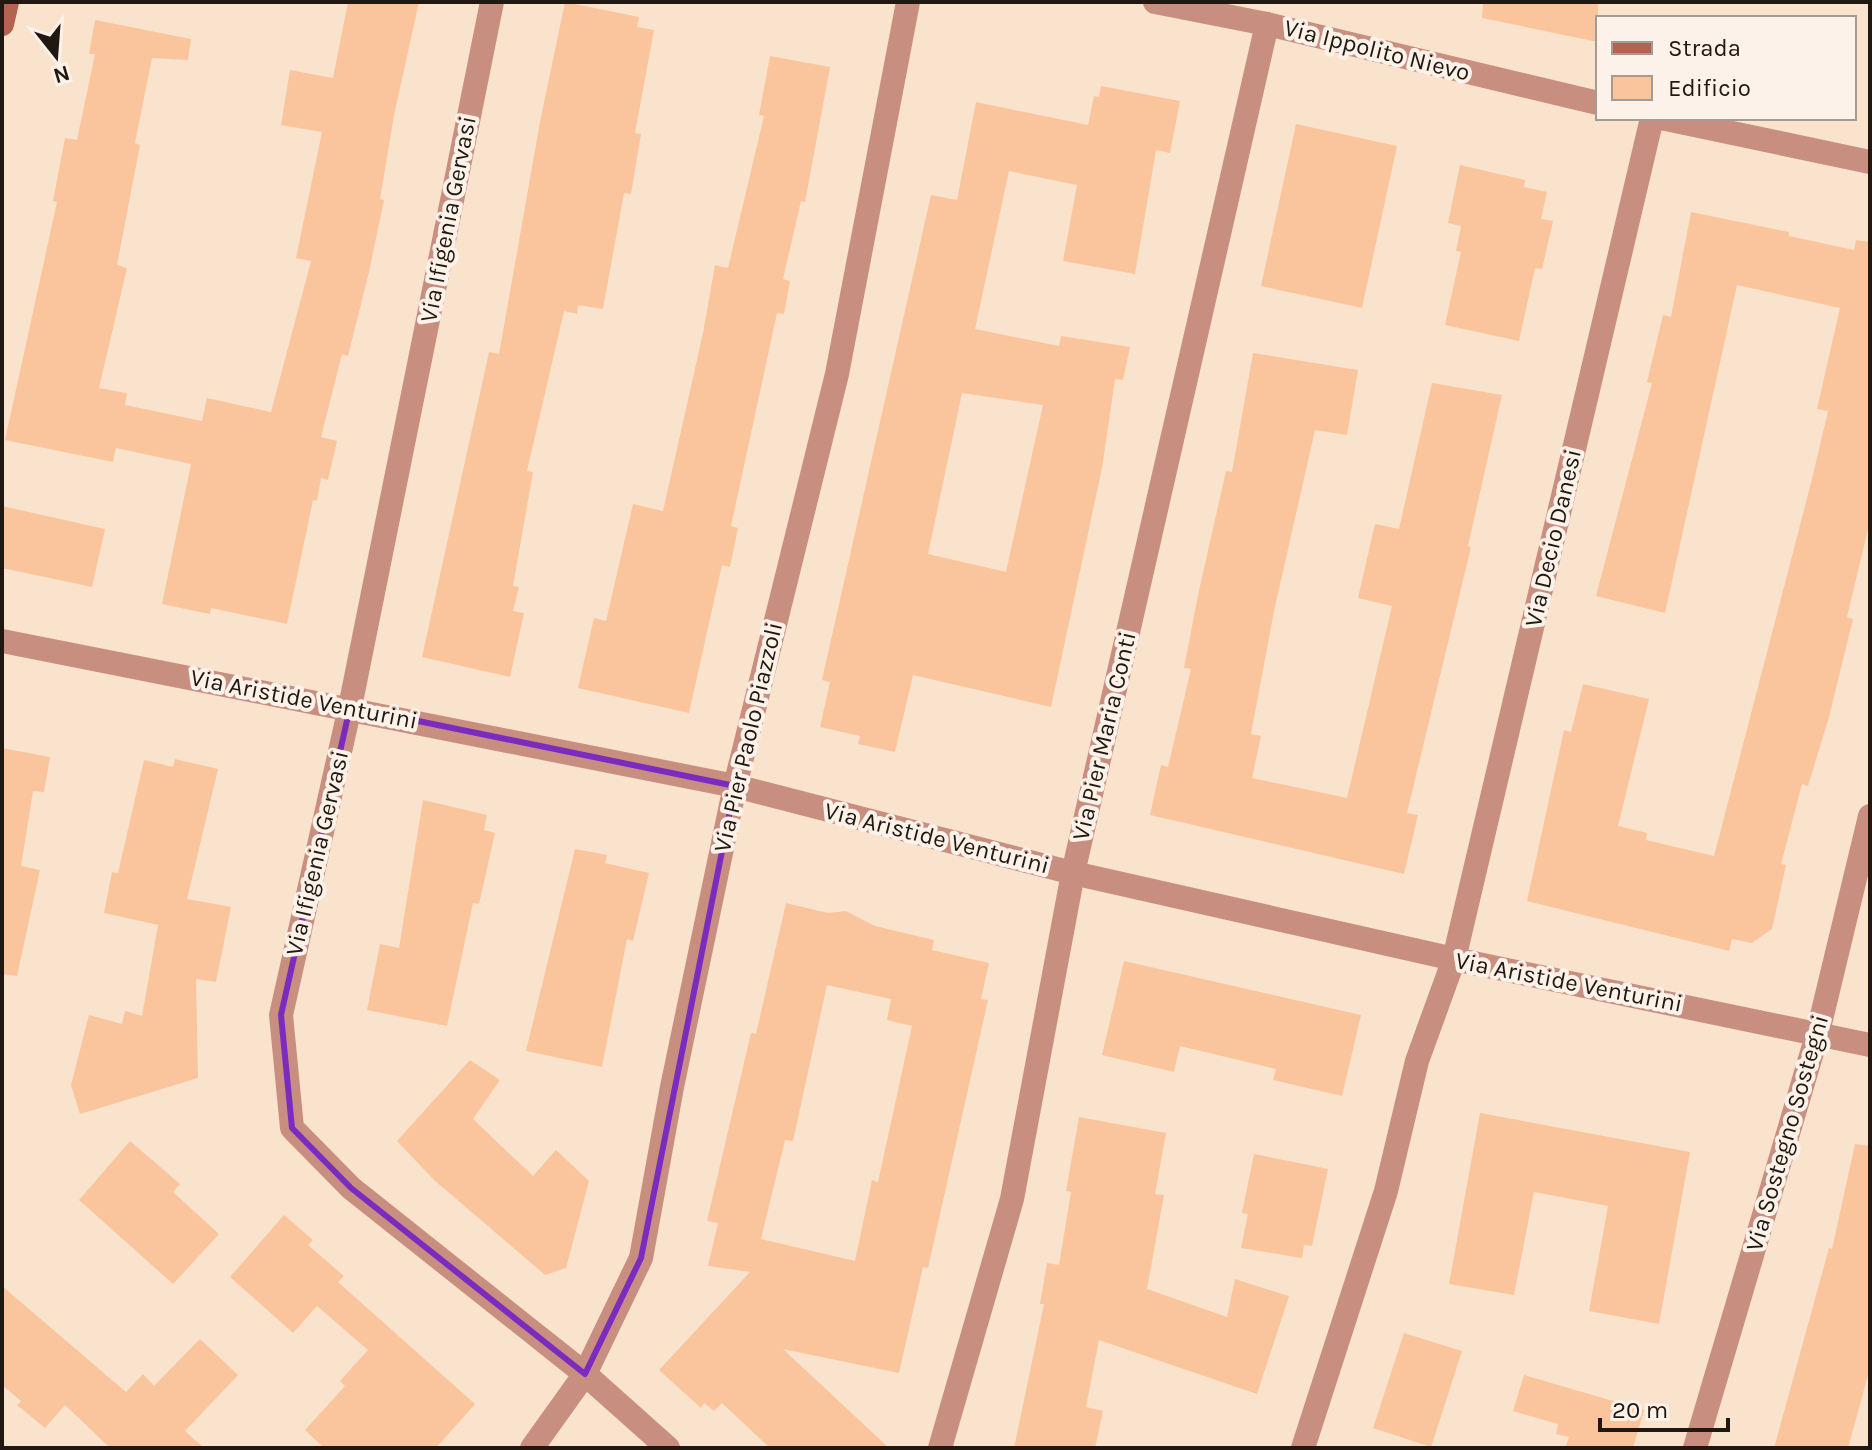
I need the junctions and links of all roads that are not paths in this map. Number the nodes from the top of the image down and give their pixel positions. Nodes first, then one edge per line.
1 (7, 2) edge
2 (492, 2) edge
3 (908, 2) edge
4 (1155, 2) edge
5 (2, 24) edge
6 (1267, 24) junction
7 (1596, 103) edge
8 (1652, 120) edge
9 (1670, 120) edge
10 (1870, 162) edge
11 (2, 641) edge
12 (350, 707) junction
13 (735, 786) junction
14 (1870, 816) edge
15 (1073, 873) junction
16 (1454, 959) junction
17 (1818, 1032) junction
18 (1870, 1045) edge
19 (585, 1374) junction
20 (532, 1448) edge
21 (668, 1448) edge
22 (940, 1448) edge
23 (1303, 1448) edge
24 (1695, 1448) edge

1 - 5 main road
2 - 12 street, Via Ifigenia Gervasi
3 - 13 street, Via Pier Paolo Piazzoli
4 - 6 street, Via Ippolito Nievo
6 - 7 street, Via Ippolito Nievo
6 - 15 street, Via Pier Maria Conti
8 - 16 street, Via Decio Danesi
9 - 10 street
11 - 12 street, Via Aristide Venturini
12 - 13 street, Via Aristide Venturini
12 - 19 street, Via Ifigenia Gervasi
13 - 15 street, Via Aristide Venturini
13 - 19 street, Via Pier Paolo Piazzoli
14 - 17 street, Via Sostegno Sostegni
15 - 16 street, Via Aristide Venturini
15 - 22 street, Via Pier Maria Conti
16 - 17 street, Via Aristide Venturini
16 - 23 street, Via Decio Danesi
17 - 18 street, Via Aristide Venturini
17 - 24 street, Via Sostegno Sostegni
19 - 20 street, Via Pier Paolo Piazzoli
19 - 21 street, Via Ifigenia Gervasi

